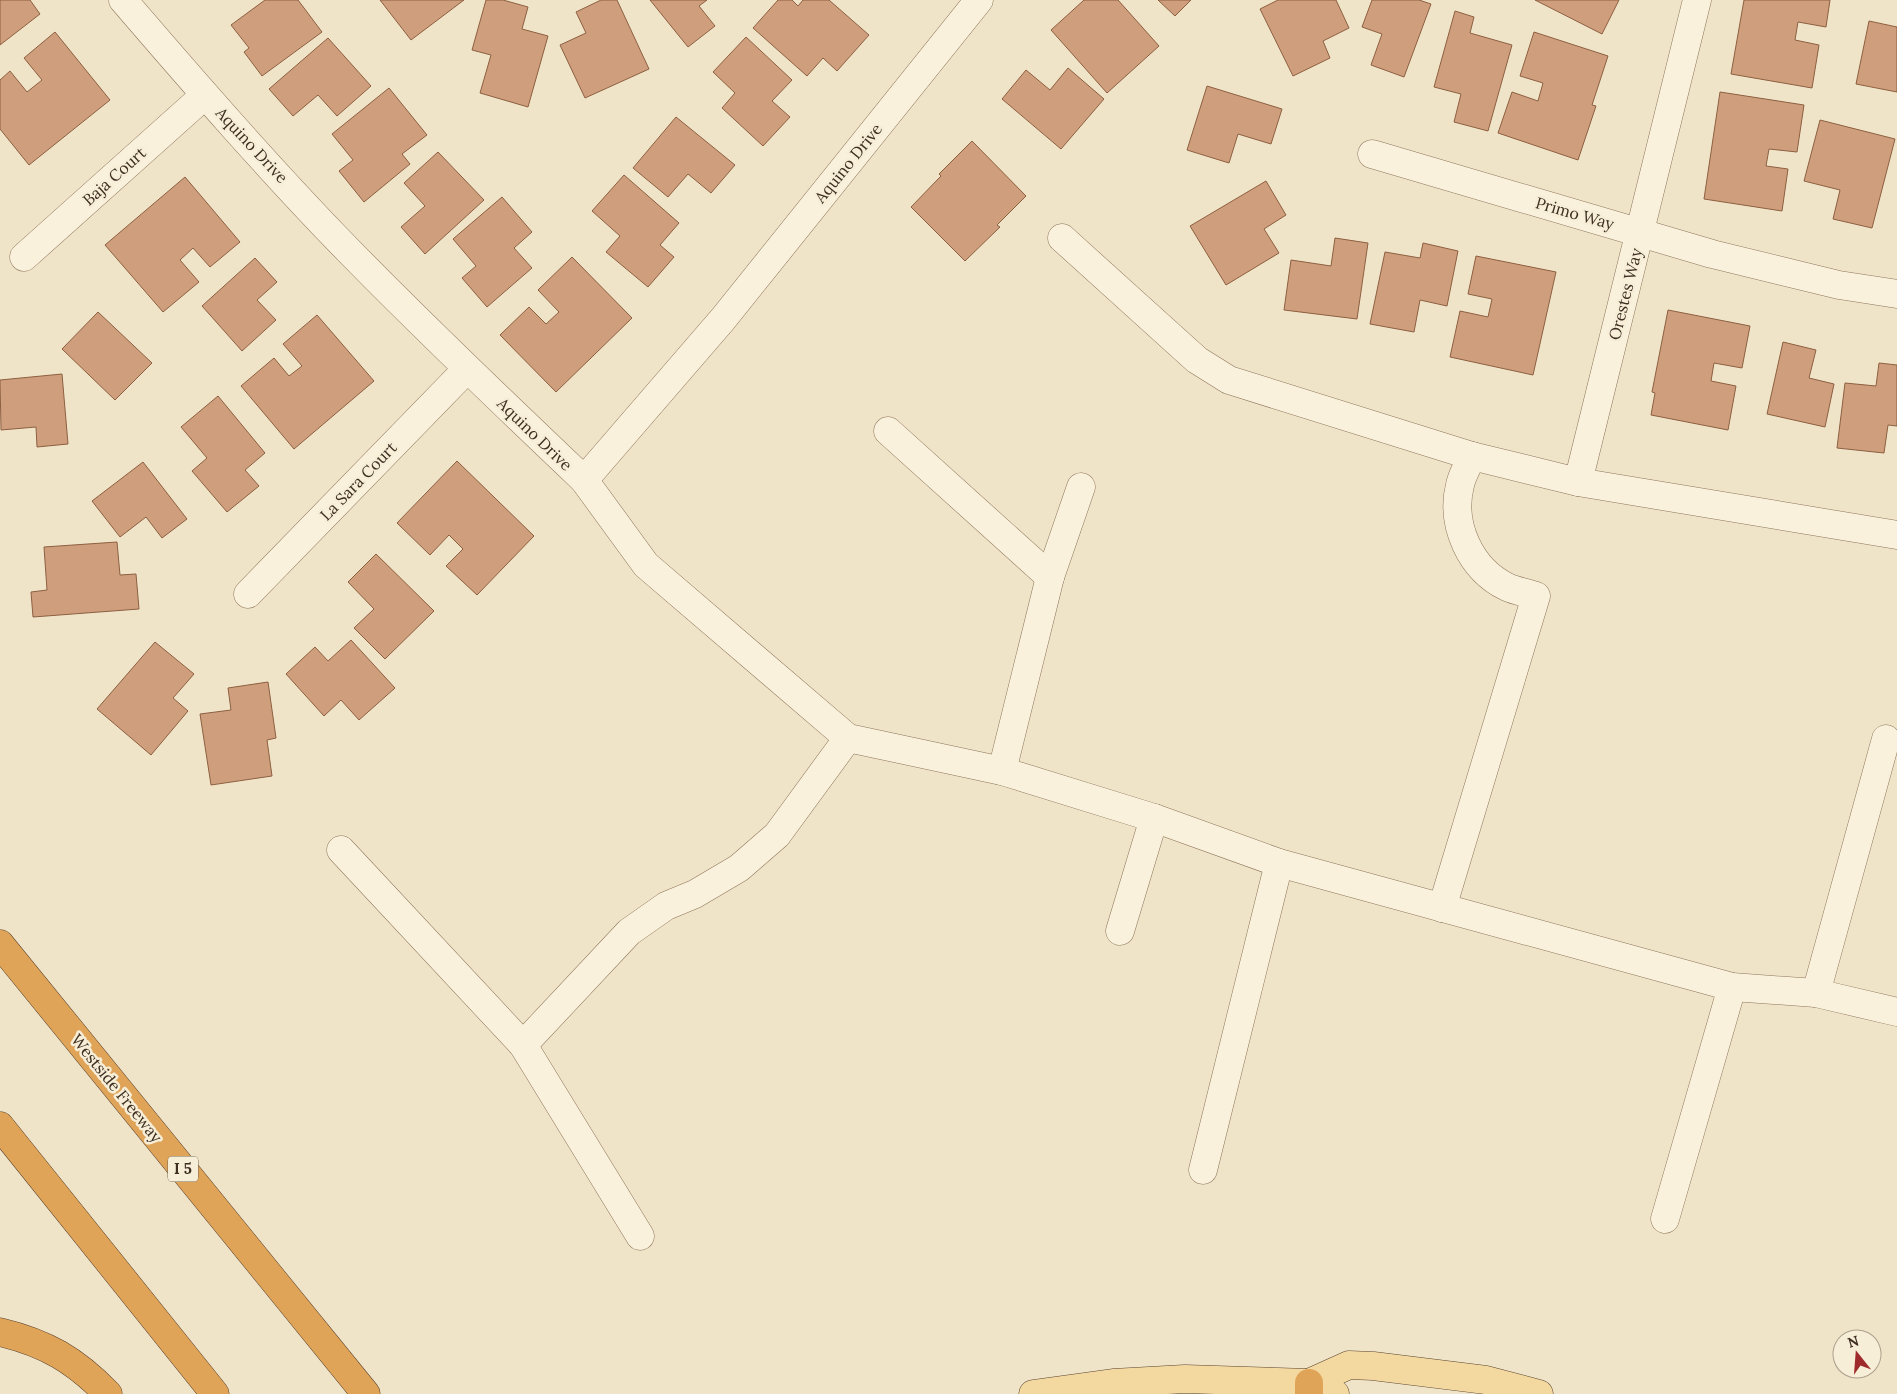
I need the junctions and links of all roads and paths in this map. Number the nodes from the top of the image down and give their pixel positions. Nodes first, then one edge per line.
1 (123, 0) edge
2 (979, 0) edge
3 (1697, 0) edge
4 (205, 95) junction
5 (1372, 154) dead end
6 (1640, 232) junction
7 (1062, 238) dead end
8 (24, 257) dead end
9 (1897, 294) edge
10 (467, 369) junction
11 (888, 431) dead end
12 (1472, 456) junction
13 (584, 480) junction
14 (1578, 482) junction
15 (1081, 487) dead end
16 (1897, 535) edge
17 (1050, 576) junction
18 (248, 594) dead end
19 (848, 738) junction
20 (1886, 739) dead end
21 (1002, 771) junction
22 (1154, 818) junction
23 (341, 850) dead end
24 (1279, 863) junction
25 (1442, 908) junction
26 (1120, 931) dead end
27 (0, 944) edge
28 (1732, 986) junction
29 (1816, 993) junction
30 (1897, 1012) edge
31 (522, 1045) junction
32 (0, 1126) edge
33 (1203, 1170) dead end
34 (1665, 1219) dead end
35 (640, 1236) dead end
36 (0, 1332) edge
37 (1309, 1388) edge
38 (108, 1394) edge
39 (215, 1394) edge
40 (366, 1394) edge
41 (1033, 1394) edge
42 (1336, 1394) edge
43 (1539, 1394) edge

1 - 4 street, Aquino Drive
2 - 13 street, Aquino Drive
3 - 6 street, Orestes Way
4 - 8 street, Baja Court
4 - 10 street, Aquino Drive
5 - 6 street, Primo Way
6 - 9 street, Primo Way
6 - 14 street, Orestes Way
7 - 12 street
10 - 13 street, Aquino Drive
10 - 18 street, La Sara Court
11 - 17 street
12 - 14 street
12 - 25 street
13 - 19 street
14 - 16 street
15 - 17 street
17 - 21 street
19 - 21 street
19 - 31 street
20 - 29 street
21 - 22 street
22 - 24 street
22 - 26 street
23 - 31 street
24 - 25 street
24 - 33 street
25 - 28 street
27 - 40 highway, Westside Freeway / I 5
28 - 29 street
28 - 34 street
29 - 30 street
31 - 35 street
32 - 39 highway
36 - 38 highway
37 - 41 main road
37 - 42 main road
37 - 43 main road

